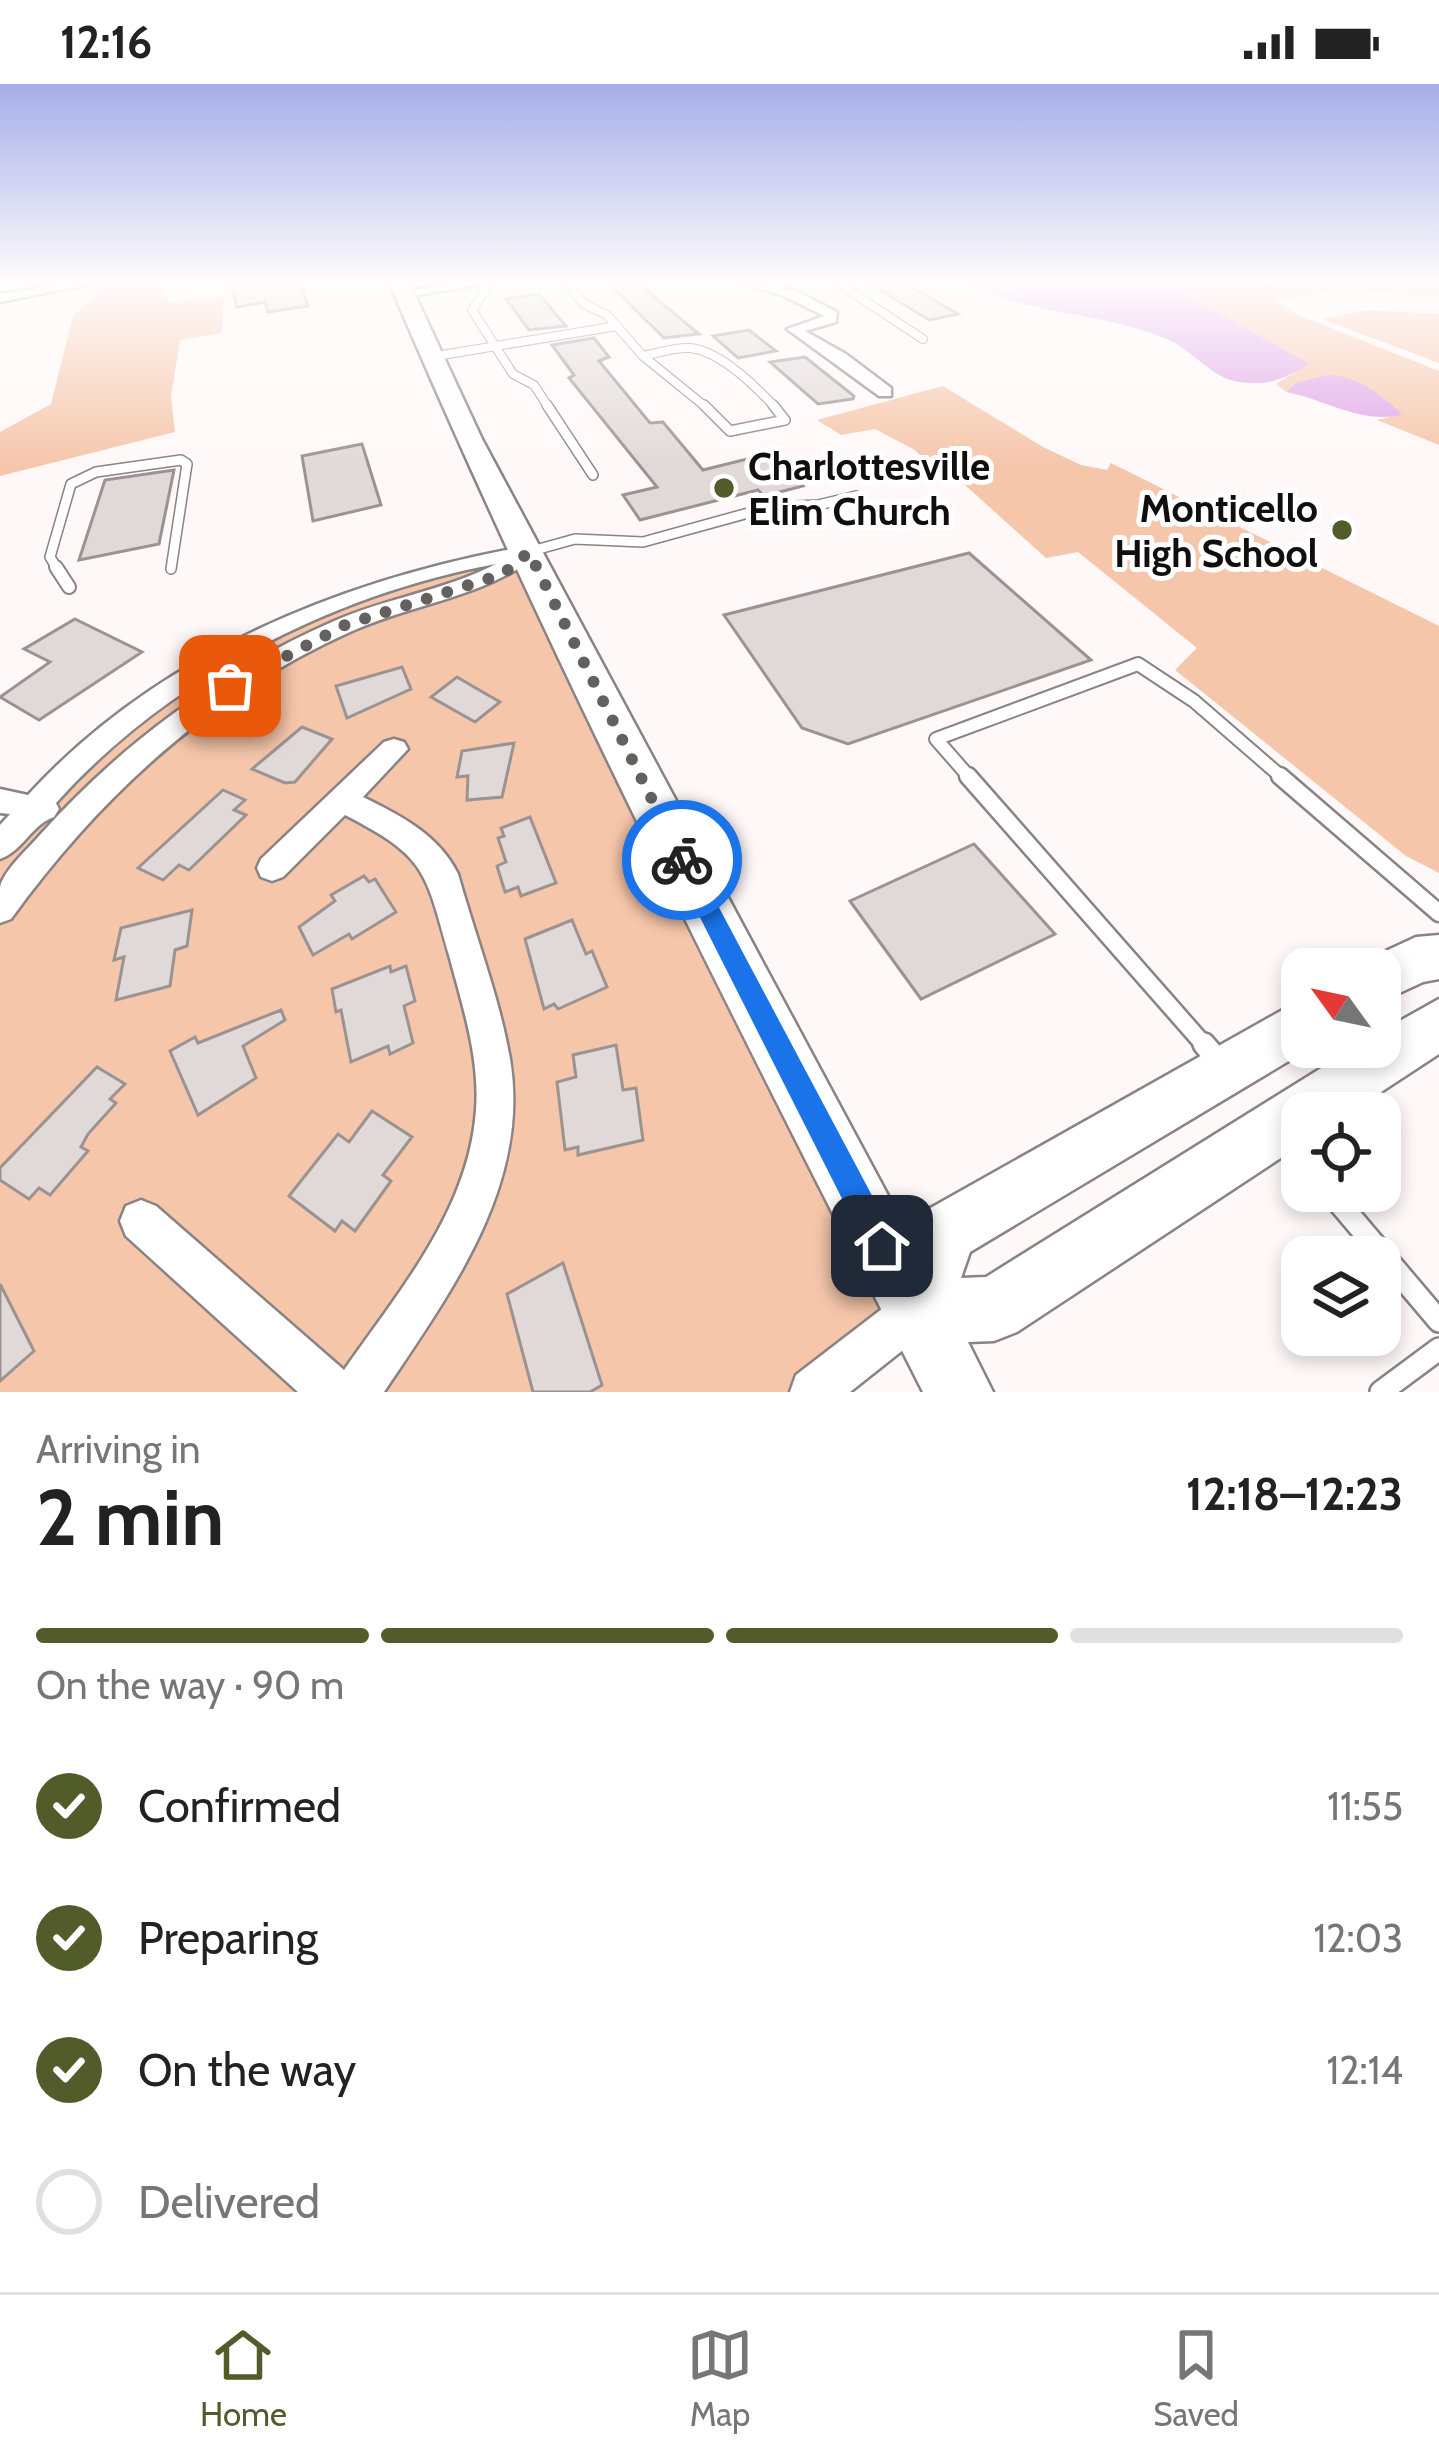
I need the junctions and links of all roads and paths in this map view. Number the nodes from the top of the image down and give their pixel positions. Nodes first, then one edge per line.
1 (430, 343) edge
2 (493, 343) edge
3 (523, 343) edge
4 (632, 343) edge
5 (812, 343) edge
6 (496, 348) junction
7 (436, 356) junction
8 (643, 356) junction
9 (885, 392) dead end
10 (592, 475) dead end
11 (856, 496) dead end
12 (529, 552) junction
13 (171, 569) dead end
14 (69, 587) dead end
15 (394, 749) dead end
16 (343, 800) junction
17 (0, 801) edge
18 (30, 808) junction
19 (78, 812) junction
20 (0, 846) edge
21 (272, 868) dead end
22 (0, 909) edge
23 (1439, 913) edge
24 (1439, 957) edge
25 (1401, 968) edge
26 (1439, 1024) edge
27 (1281, 1036) edge
28 (1226, 1069) junction
29 (1353, 1092) edge
30 (1281, 1148) edge
31 (1347, 1212) edge
32 (141, 1221) dead end
33 (916, 1311) junction
34 (1439, 1321) edge
35 (1439, 1349) edge
36 (333, 1392) edge
37 (357, 1392) edge
38 (814, 1392) edge
39 (959, 1392) edge
40 (1381, 1392) edge

1 - 7 main road
2 - 6 lane
3 - 6 lane
4 - 8 lane
5 - 9 street
6 - 7 lane
6 - 10 lane
7 - 12 main road
8 - 8 lane
11 - 12 lane
12 - 18 street
12 - 19 street
12 - 33 main road
13 - 14 lane
15 - 16 street
16 - 21 street
16 - 37 street
17 - 18 street
18 - 19 street
18 - 20 street
19 - 22 street
23 - 28 lane
24 - 25 main road
26 - 29 main road
27 - 28 main road
28 - 33 main road
30 - 33 main road
31 - 34 lane
32 - 36 street
33 - 38 street
33 - 39 main road
35 - 40 lane

